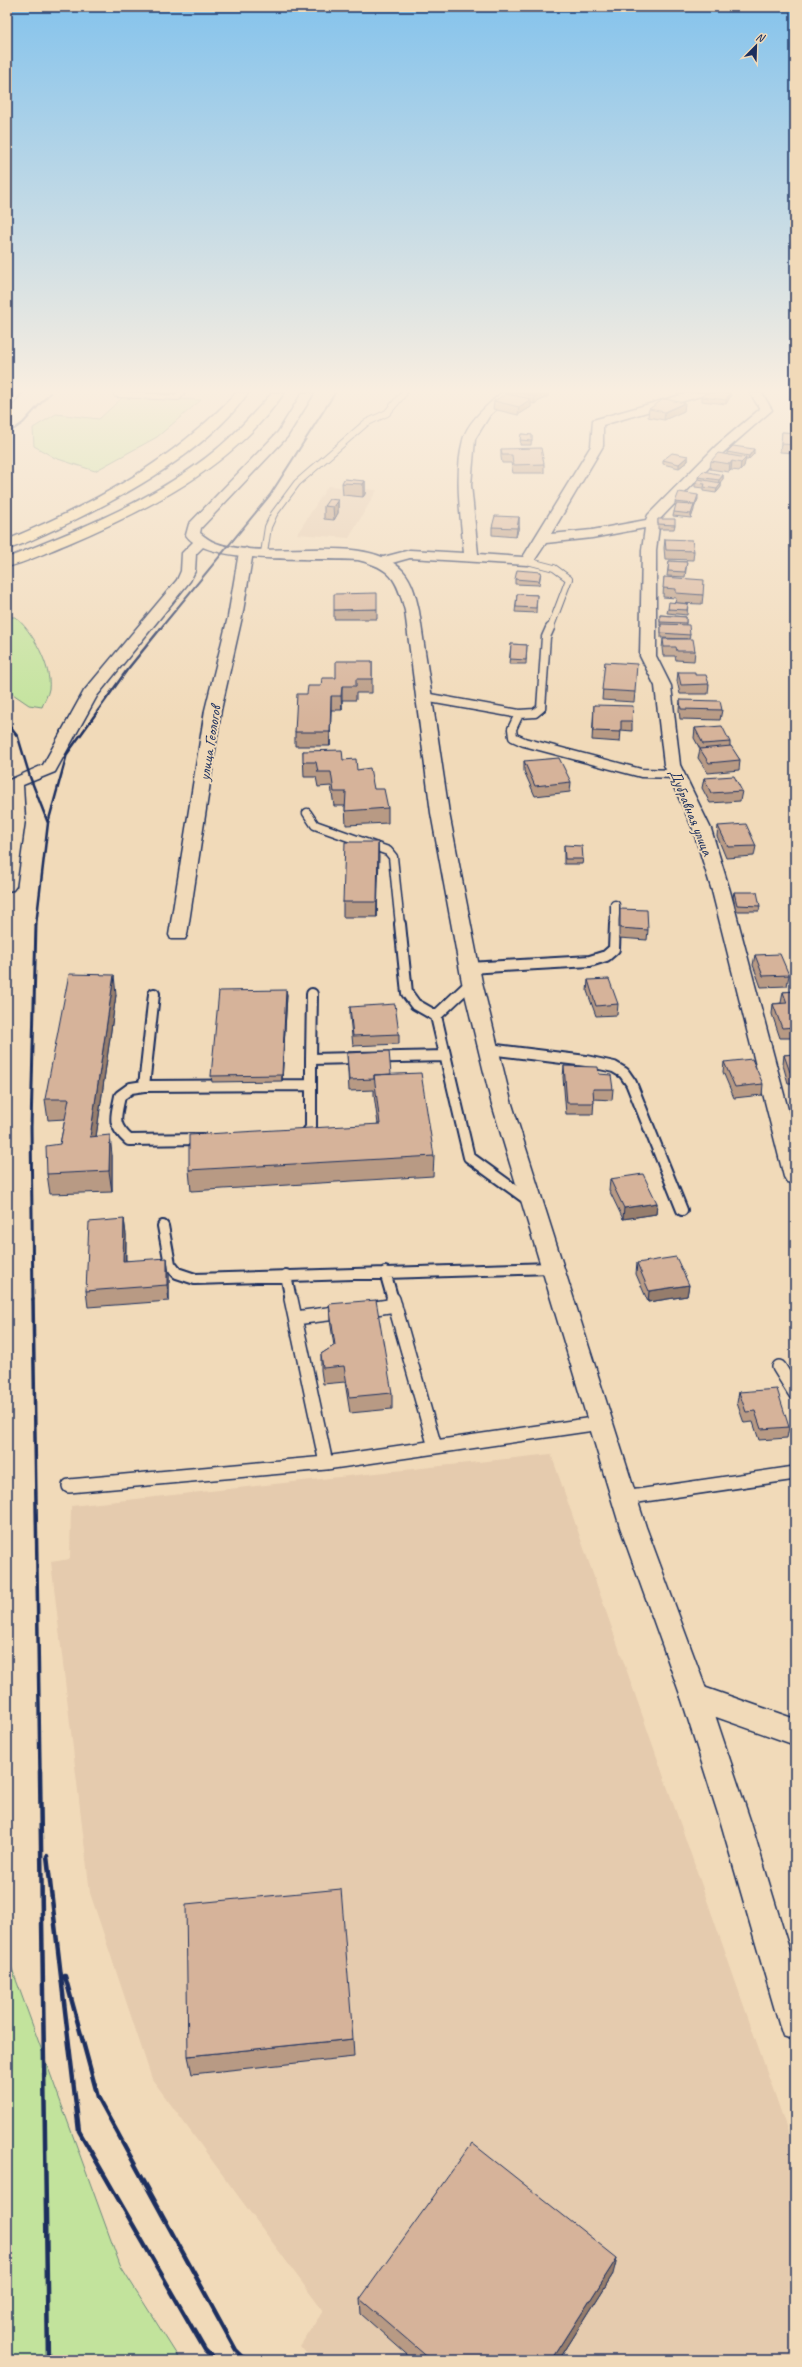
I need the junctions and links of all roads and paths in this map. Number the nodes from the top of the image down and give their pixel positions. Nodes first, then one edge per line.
1 (99, 503) edge
2 (143, 503) edge
3 (217, 503) edge
4 (282, 503) edge
5 (467, 503) edge
6 (562, 503) edge
7 (667, 503) edge
8 (653, 523) junction
9 (541, 539) junction
10 (200, 543) junction
11 (7, 545) edge
12 (255, 552) junction
13 (471, 558) junction
14 (527, 561) junction
15 (381, 562) junction
16 (7, 563) edge
17 (424, 697) junction
18 (519, 714) junction
19 (677, 774) junction
20 (307, 813) dead end
21 (7, 886) edge
22 (615, 905) dead end
23 (178, 935) dead end
24 (471, 975) junction
25 (154, 994) dead end
26 (312, 994) dead end
27 (436, 1016) junction
28 (489, 1049) junction
29 (445, 1056) junction
30 (311, 1059) junction
31 (311, 1085) junction
32 (144, 1086) junction
33 (293, 1137) edge
34 (215, 1138) edge
35 (795, 1178) edge
36 (531, 1202) junction
37 (682, 1210) dead end
38 (162, 1226) dead end
39 (551, 1268) junction
40 (385, 1272) junction
41 (286, 1275) junction
42 (395, 1306) junction
43 (295, 1318) junction
44 (779, 1367) dead end
45 (795, 1393) edge
46 (600, 1423) junction
47 (435, 1447) junction
48 (326, 1463) junction
49 (795, 1473) edge
50 (69, 1486) dead end
51 (624, 1498) junction
52 (695, 1697) junction
53 (795, 1732) edge
54 (795, 2024) edge

1 - 11 highway
2 - 16 highway
3 - 10 street
4 - 12 lane
5 - 13 street
6 - 9 street
7 - 8 street, Дубравная улица
8 - 9 street
8 - 19 street, Дубравная улица
9 - 14 street
10 - 12 street
10 - 21 street
12 - 15 street
12 - 23 street, улица Геологов
13 - 14 street
13 - 15 street
14 - 18 lane
15 - 17 street
17 - 18 lane
17 - 24 street
18 - 19 lane
19 - 35 street, Дубравная улица
20 - 27 lane
22 - 24 lane
24 - 27 lane
24 - 28 street
25 - 32 lane
26 - 30 lane
27 - 29 lane
28 - 36 street
28 - 37 lane
29 - 30 lane
29 - 36 lane
30 - 31 lane
31 - 32 lane
31 - 33 lane
32 - 34 lane
36 - 39 street
38 - 41 lane
39 - 40 lane
39 - 46 street
40 - 41 lane
40 - 42 lane
41 - 43 lane
42 - 43 lane
42 - 47 lane
43 - 48 lane
44 - 45 lane
46 - 47 lane
46 - 51 street
47 - 48 lane
48 - 50 lane
49 - 51 lane
51 - 52 street
52 - 53 street
52 - 54 street

